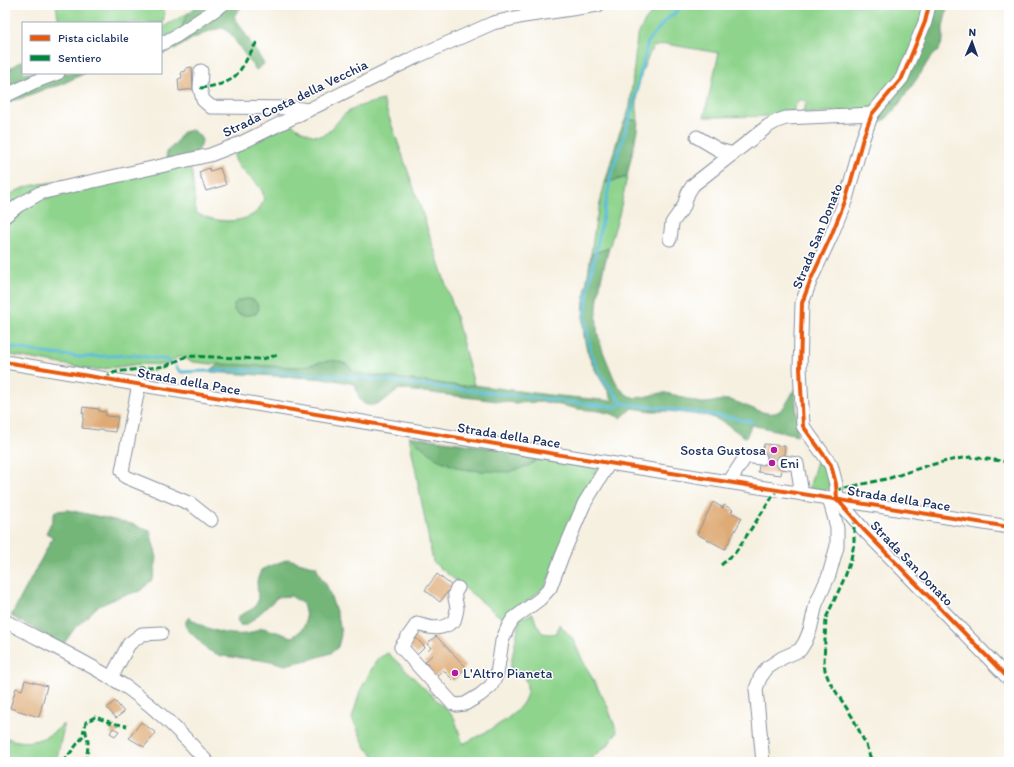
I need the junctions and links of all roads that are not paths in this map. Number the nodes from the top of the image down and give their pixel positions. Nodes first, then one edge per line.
1 (222, 5) edge
2 (598, 5) edge
3 (929, 5) edge
4 (162, 43) edge
5 (201, 71) dead end
6 (55, 74) edge
7 (5, 96) edge
8 (308, 110) junction
9 (872, 114) junction
10 (696, 137) dead end
11 (733, 154) junction
12 (5, 216) edge
13 (670, 238) dead end
14 (5, 362) edge
15 (139, 384) junction
16 (760, 458) tunnel mouth
17 (782, 462) tunnel mouth
18 (609, 463) junction
19 (728, 482) junction
20 (802, 494) junction
21 (833, 499) junction
22 (211, 520) dead end
23 (1009, 527) edge
24 (458, 588) dead end
25 (5, 621) edge
26 (161, 633) dead end
27 (111, 678) junction
28 (1009, 679) edge
29 (207, 762) edge
30 (763, 762) edge

1 - 4 street
2 - 8 street, Strada Costa della Vecchia
3 - 9 street, Strada San Donato
5 - 8 street
6 - 7 street
8 - 12 street, Strada Costa della Vecchia
9 - 11 street
9 - 21 street, Strada San Donato
10 - 11 street
11 - 13 street
14 - 15 street, Strada della Pace
15 - 18 street, Strada della Pace
15 - 22 street
16 - 19 street
17 - 20 street
18 - 19 street, Strada della Pace
18 - 24 street
19 - 20 street, Strada della Pace
20 - 21 street, Strada della Pace
21 - 23 street, Strada della Pace
21 - 28 street, Strada San Donato
21 - 30 street
25 - 27 street
26 - 27 street
27 - 29 street

